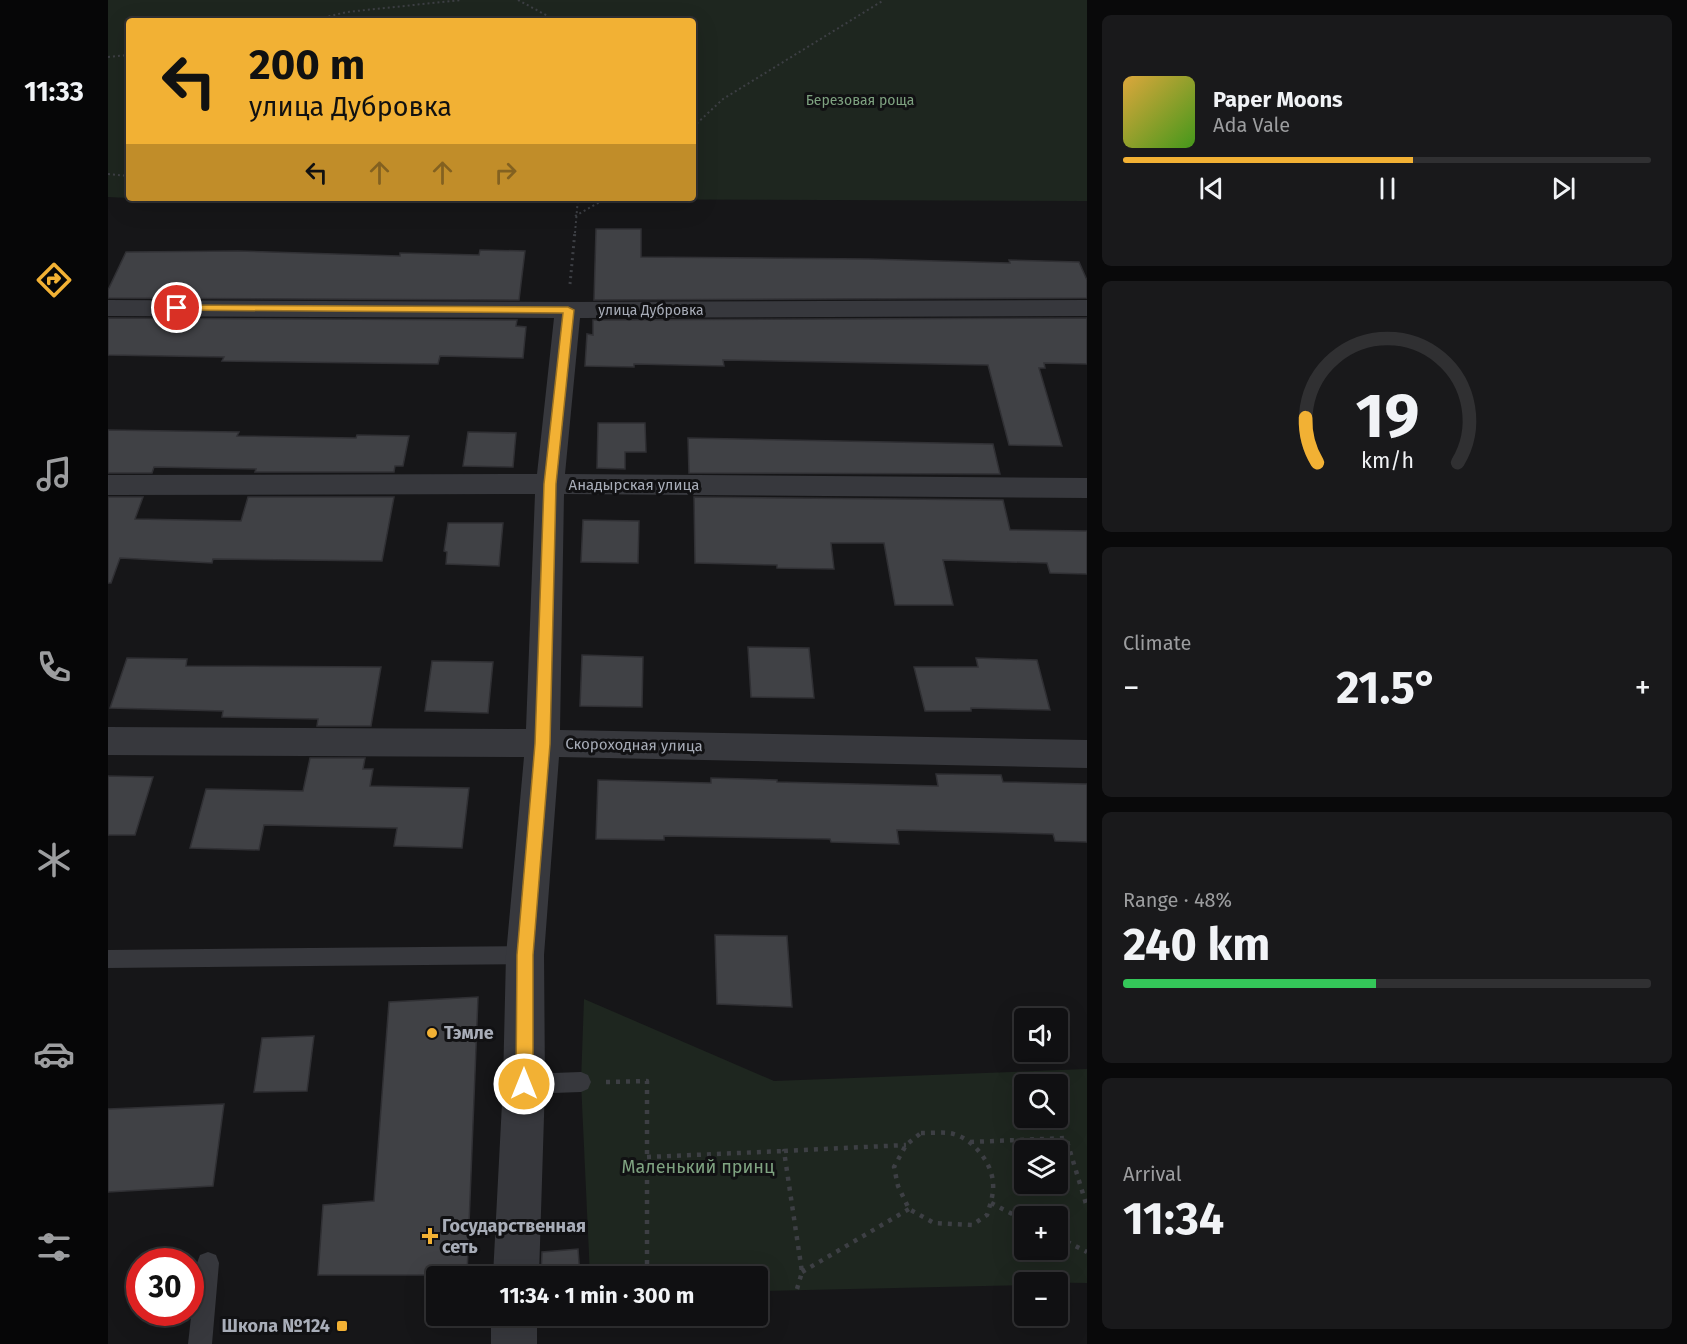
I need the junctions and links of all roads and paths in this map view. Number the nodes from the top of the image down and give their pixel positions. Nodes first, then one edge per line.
1 (461, 0) edge
2 (518, 0) edge
3 (884, 0) edge
4 (321, 18) edge
5 (551, 18) edge
6 (126, 55) edge
7 (108, 57) edge
8 (696, 124) edge
9 (108, 174) edge
10 (126, 176) edge
11 (578, 201) edge
12 (602, 201) edge
13 (575, 216) junction
14 (108, 308) edge
15 (1087, 308) edge
16 (568, 310) junction
17 (550, 484) junction
18 (108, 485) edge
19 (1087, 488) edge
20 (108, 741) edge
21 (543, 744) junction
22 (1087, 754) edge
23 (525, 955) junction
24 (108, 959) edge
25 (581, 1082) joint
26 (524, 1084) junction
27 (970, 1142) junction
28 (906, 1144) junction
29 (784, 1151) junction
30 (646, 1157) junction
31 (992, 1203) junction
32 (1087, 1207) edge
33 (909, 1209) junction
34 (1014, 1215) edge
35 (1068, 1242) edge
36 (1087, 1252) edge
37 (208, 1263) dead end
38 (516, 1266) edge
39 (647, 1266) edge
40 (802, 1272) junction
41 (797, 1289) dead end
42 (514, 1326) edge
43 (200, 1344) edge
44 (513, 1344) edge

1 - 4 path
2 - 5 path
3 - 8 path
6 - 7 path
9 - 10 path
11 - 13 path
12 - 13 path
13 - 16 path
14 - 16 street, улица Дубровка
15 - 16 street, улица Дубровка
16 - 17 street
17 - 18 street, Анадырская улица
17 - 19 street, Анадырская улица
17 - 21 street
20 - 21 street, Скороходная улица
21 - 22 street, Скороходная улица
21 - 23 street
23 - 24 lane
23 - 26 street
25 - 26 lane
25 - 30 path
26 - 38 street
27 - 28 path
27 - 31 path
27 - 32 path
28 - 29 path
28 - 33 path
29 - 30 path
29 - 40 path
30 - 39 path
31 - 33 path
31 - 34 path
33 - 40 path
35 - 36 path
37 - 43 lane
40 - 41 path
42 - 44 street

